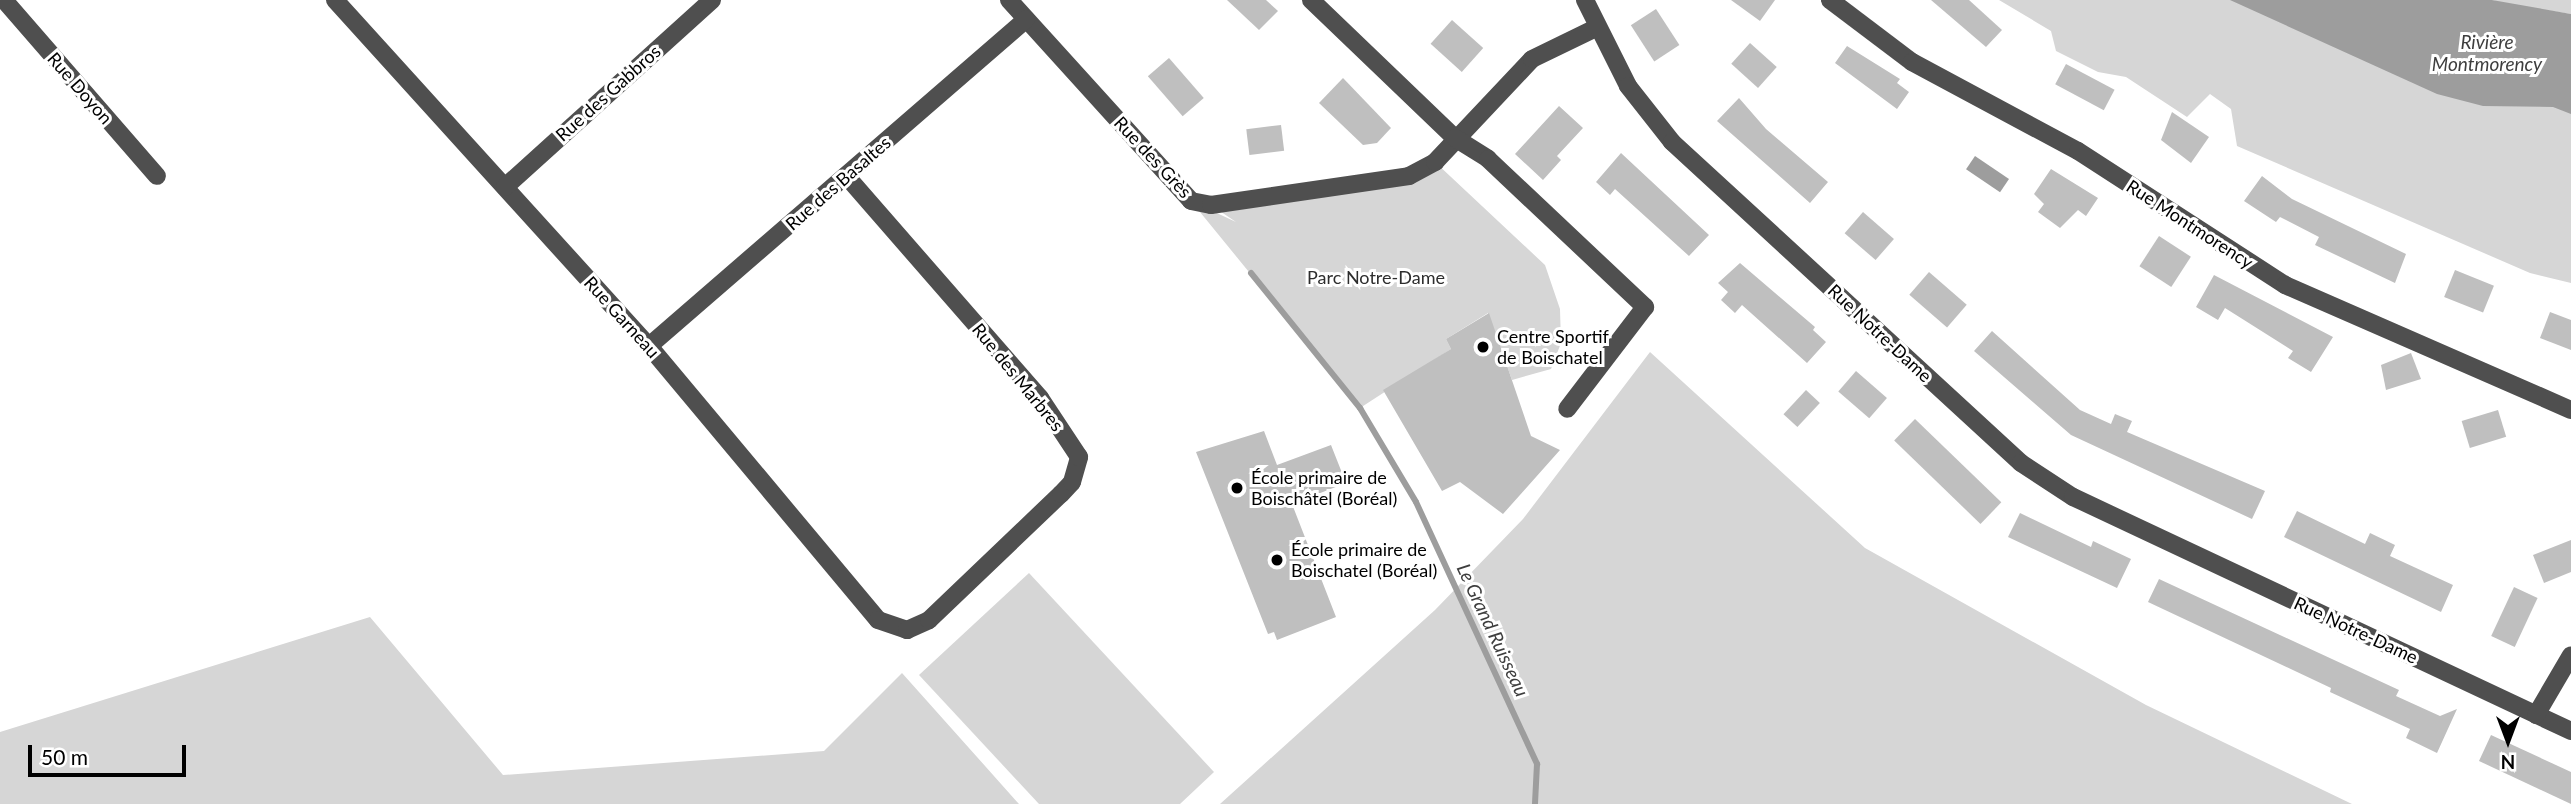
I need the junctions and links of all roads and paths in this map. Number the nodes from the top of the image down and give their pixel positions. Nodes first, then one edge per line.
1 (4, 0) edge
2 (712, 0) edge
3 (1009, 0) edge
4 (1311, 0) edge
5 (1585, 0) edge
6 (1830, 0) edge
7 (340, 2) edge
8 (1026, 19) junction
9 (1598, 27) junction
10 (1455, 138) junction
11 (157, 176) dead end
12 (846, 176) junction
13 (505, 187) junction
14 (649, 346) junction
15 (1567, 408) dead end
16 (2571, 410) edge
17 (907, 630) joint
18 (2571, 655) edge
19 (2536, 715) junction
20 (2571, 731) edge

1 - 11 street, Rue Doyon
2 - 13 street, Rue des Gabbros
3 - 8 street, Rue des Grès
4 - 10 street
5 - 9 street, Rue Notre-Dame
6 - 16 street, Rue Montmorency
7 - 13 street, Rue Garneau
8 - 10 street, Rue des Grès
8 - 12 street, Rue des Basaltes
9 - 10 street
9 - 19 street, Rue Notre-Dame
10 - 15 street
12 - 14 street, Rue des Basaltes
12 - 17 street, Rue des Marbres
13 - 14 street, Rue Garneau
14 - 17 street, Rue Garneau
18 - 19 street
19 - 20 street, Rue Notre-Dame

